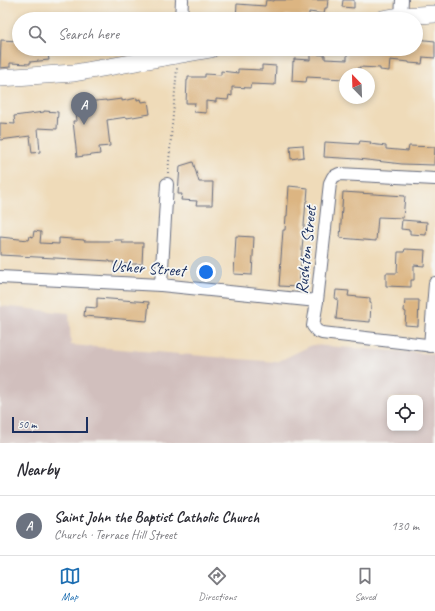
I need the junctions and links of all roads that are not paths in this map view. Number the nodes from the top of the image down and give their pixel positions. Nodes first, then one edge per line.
1 (182, 0) edge
2 (402, 8) edge
3 (181, 12) edge
4 (435, 14) edge
5 (158, 56) edge
6 (0, 78) edge
7 (435, 179) edge
8 (167, 184) road end
9 (0, 276) edge
10 (435, 283) edge
11 (162, 285) junction
12 (318, 301) junction
13 (433, 346) edge

1 - 3 street
2 - 4 street
5 - 6 street
7 - 12 street, Rushton Street
8 - 11 street
9 - 11 street, Usher Street
10 - 13 street
11 - 12 street, Usher Street
12 - 13 street, Rushton Street

